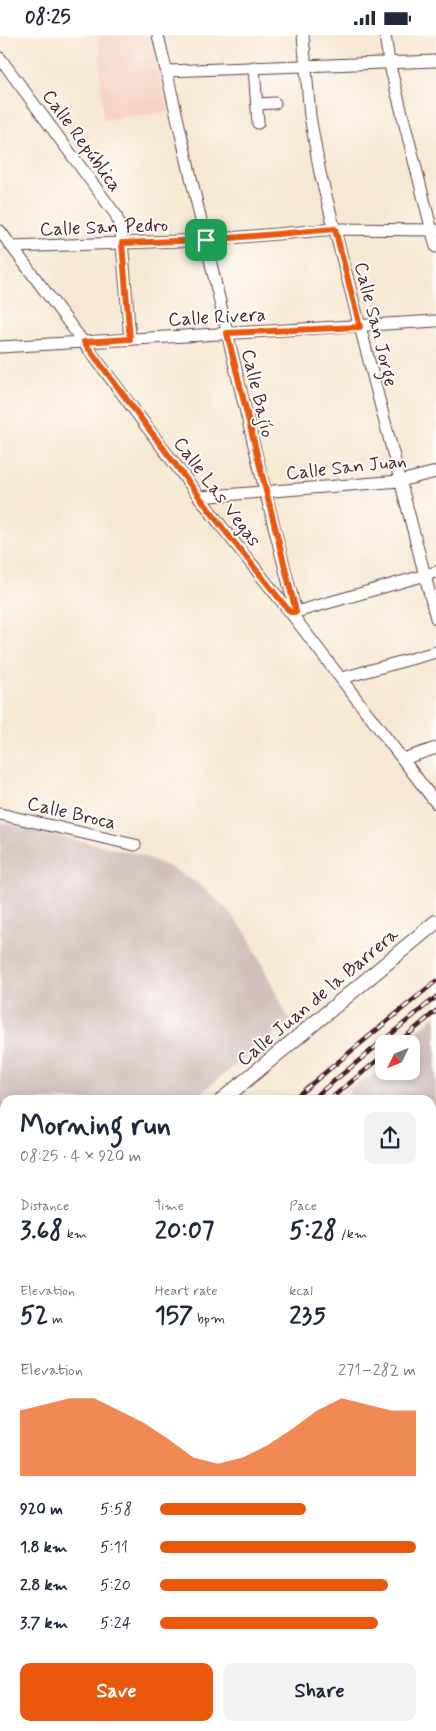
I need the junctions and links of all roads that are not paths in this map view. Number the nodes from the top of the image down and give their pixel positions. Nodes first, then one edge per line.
1 (158, 35) edge
2 (303, 35) edge
3 (385, 35) edge
4 (0, 58) edge
5 (436, 61) edge
6 (389, 62) junction
7 (305, 65) junction
8 (254, 67) junction
9 (167, 71) junction
10 (275, 103) dead end
11 (256, 104) junction
12 (258, 123) dead end
13 (335, 229) junction
14 (434, 230) edge
15 (0, 231) edge
16 (206, 240) junction
17 (122, 243) junction
18 (12, 247) junction
19 (436, 247) edge
20 (436, 321) edge
21 (360, 327) junction
22 (227, 333) junction
23 (130, 339) junction
24 (84, 342) junction
25 (0, 347) edge
26 (436, 472) edge
27 (400, 481) junction
28 (265, 491) junction
29 (199, 497) junction
30 (430, 574) edge
31 (293, 612) junction
32 (436, 618) edge
33 (436, 652) edge
34 (342, 678) junction
35 (436, 748) edge
36 (402, 759) junction
37 (436, 803) edge
38 (0, 814) edge
39 (135, 845) dead end
40 (436, 922) edge
41 (228, 1095) edge

1 - 9 street, Calle Bajío
2 - 7 street, Calle San Jorge
3 - 6 street
4 - 17 street, Calle República
5 - 6 street
6 - 7 street
6 - 14 street
7 - 8 street
7 - 13 street, Calle San Jorge
8 - 9 street
8 - 11 street
9 - 16 street, Calle Bajío
10 - 11 street
11 - 12 street
13 - 14 street, Calle San Pedro
13 - 16 street, Calle San Pedro
13 - 21 street, Calle San Jorge
14 - 19 street
15 - 18 street, Calle Las Vegas
16 - 17 street, Calle San Pedro
16 - 22 street, Calle Bajío
17 - 18 street, Calle San Pedro
17 - 23 street, Calle República
18 - 24 street, Calle Las Vegas
20 - 21 street, Calle Rivera
21 - 22 street, Calle Rivera
21 - 27 street, Calle San Jorge
22 - 23 street, Calle Rivera
22 - 28 street, Calle Bajío
23 - 24 street, Calle Rivera
24 - 25 street, Calle Rivera
24 - 29 street, Calle Las Vegas
26 - 27 street, Calle San Juan
27 - 28 street, Calle San Juan
27 - 30 street, Calle San Jorge
28 - 29 street, Calle San Juan
28 - 31 street, Calle Bajío
29 - 31 street, Calle Las Vegas
30 - 31 street
30 - 32 street, Calle San Jorge
31 - 34 street, Calle Las Vegas
33 - 34 street
34 - 36 street, Calle Las Vegas
35 - 36 street
36 - 37 street, Calle Las Vegas
38 - 39 street, Calle Broca
40 - 41 main road, Calle Juan de la Barrera

